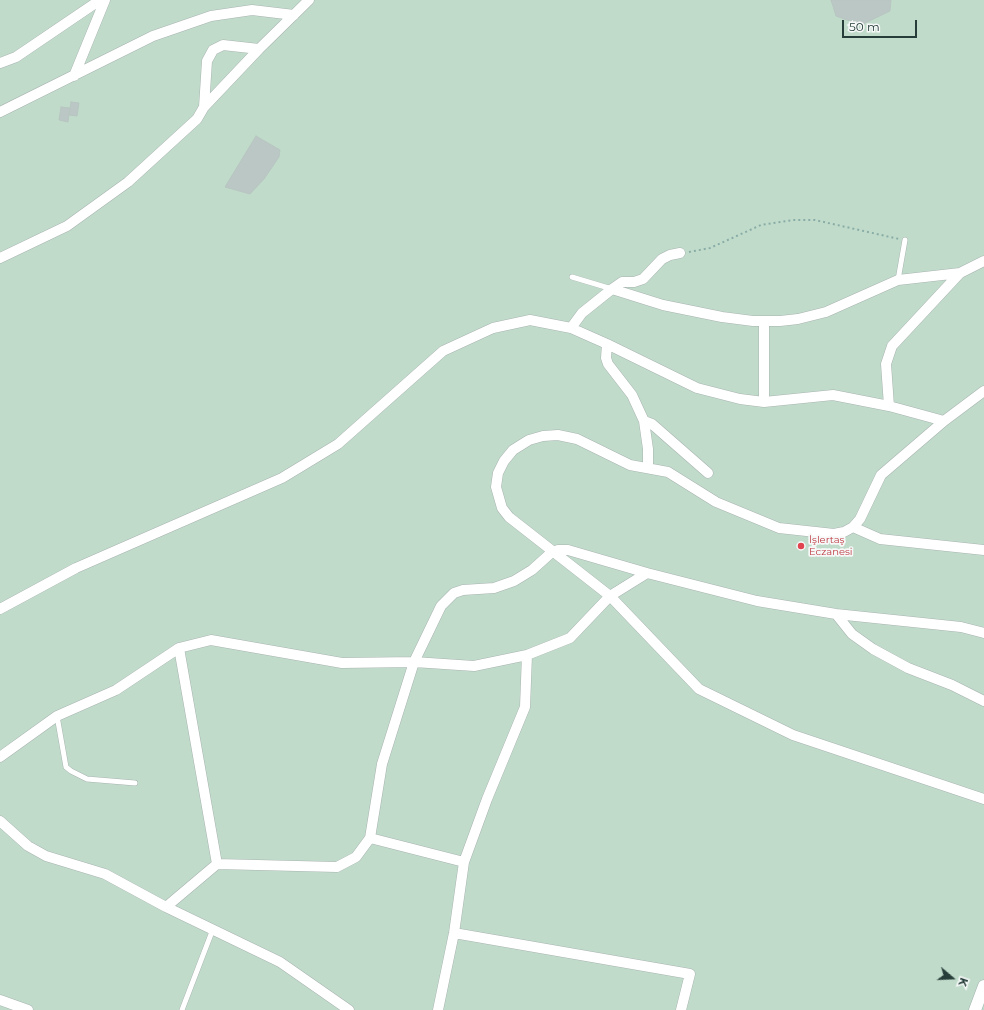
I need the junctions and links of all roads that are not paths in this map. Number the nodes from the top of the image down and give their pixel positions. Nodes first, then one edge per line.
1 (100, 0) edge
2 (105, 0) edge
3 (309, 0) edge
4 (294, 15) junction
5 (259, 48) junction
6 (0, 63) edge
7 (74, 76) junction
8 (204, 107) junction
9 (0, 112) edge
10 (905, 240) road end
11 (680, 253) road end
12 (0, 258) edge
13 (984, 261) edge
14 (960, 273) junction
15 (572, 277) dead end
16 (898, 280) junction
17 (612, 289) junction
18 (764, 321) junction
19 (571, 328) junction
20 (607, 344) junction
21 (982, 396) edge
22 (764, 402) junction
23 (890, 406) junction
24 (644, 421) junction
25 (944, 421) junction
26 (648, 468) junction
27 (708, 473) dead end
28 (853, 527) junction
29 (984, 550) edge
30 (552, 552) junction
31 (647, 573) junction
32 (610, 596) junction
33 (0, 609) edge
34 (836, 614) junction
35 (984, 633) edge
36 (179, 648) junction
37 (527, 655) junction
38 (414, 662) junction
39 (984, 701) edge
40 (57, 716) junction
41 (0, 757) edge
42 (135, 783) dead end
43 (984, 799) edge
44 (0, 821) edge
45 (370, 838) junction
46 (464, 862) junction
47 (217, 864) junction
48 (166, 907) junction
49 (213, 929) junction
50 (454, 933) junction
51 (984, 986) edge
52 (0, 1000) edge
53 (28, 1010) edge
54 (182, 1010) edge
55 (349, 1010) edge
56 (438, 1010) edge
57 (681, 1010) edge
58 (974, 1010) edge

1 - 6 street
2 - 7 street
3 - 4 street
4 - 5 street
4 - 7 street
5 - 8 street
5 - 8 street
7 - 9 street
8 - 12 street
10 - 16 lane
11 - 17 street
13 - 14 street
14 - 16 street
14 - 23 street
15 - 17 lane
16 - 18 street
17 - 18 street
17 - 19 street
18 - 22 street
19 - 20 street
19 - 33 street
20 - 22 street
20 - 24 street
21 - 25 street
22 - 23 street
23 - 25 street
24 - 26 street
24 - 27 street
25 - 28 street
26 - 28 street
26 - 30 street
28 - 29 street
30 - 31 street
30 - 32 street
30 - 38 street
31 - 32 street
31 - 34 street
32 - 37 street
32 - 43 street
34 - 35 street
34 - 39 street
36 - 38 street
36 - 40 street
36 - 47 street
37 - 38 street
37 - 46 street
38 - 45 street
40 - 41 street
40 - 42 lane
44 - 48 street
45 - 46 street
45 - 47 street
46 - 50 street
47 - 48 street
48 - 49 street
49 - 54 lane
49 - 55 street
50 - 56 street
50 - 57 street
51 - 58 street
52 - 53 street

